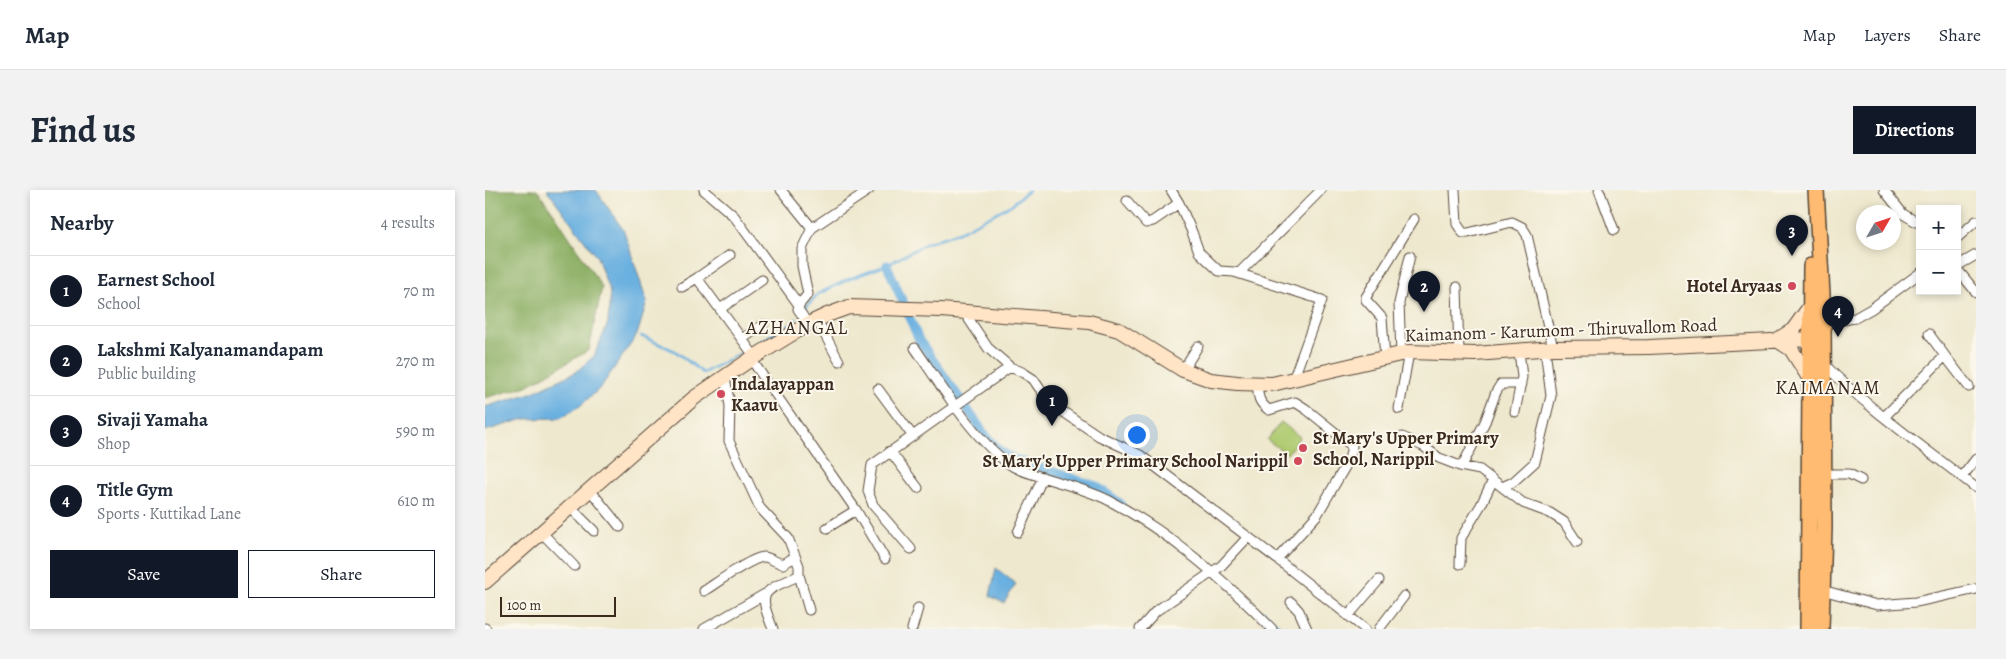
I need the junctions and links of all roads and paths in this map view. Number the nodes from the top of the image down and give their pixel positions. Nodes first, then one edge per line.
1 (704, 190) edge
2 (781, 190) edge
3 (1171, 190) edge
4 (1321, 190) edge
5 (1455, 190) edge
6 (1599, 190) edge
7 (1809, 190) edge
8 (1816, 190) edge
9 (1884, 190) edge
10 (865, 191) edge
11 (1127, 201) dead end
12 (1179, 203) junction
13 (1414, 219) dead end
14 (1976, 221) edge
15 (1916, 222) edge
16 (812, 228) junction
17 (1614, 230) dead end
18 (1961, 234) edge
19 (729, 255) dead end
20 (1976, 255) edge
21 (1410, 256) dead end
22 (1961, 265) edge
23 (1239, 273) junction
24 (1961, 273) edge
25 (1916, 276) edge
26 (697, 278) junction
27 (762, 280) dead end
28 (682, 287) dead end
29 (1457, 287) dead end
30 (1976, 292) edge
31 (799, 305) junction
32 (1811, 305) junction
33 (720, 309) junction
34 (964, 312) junction
35 (812, 322) junction
36 (1823, 323) junction
37 (763, 325) dead end
38 (1929, 334) dead end
39 (742, 339) junction
40 (1816, 339) junction
41 (1777, 340) junction
42 (1198, 346) dead end
43 (915, 348) dead end
44 (1549, 349) junction
45 (1519, 351) junction
46 (1405, 353) junction
47 (1459, 354) junction
48 (1945, 356) junction
49 (753, 358) junction
50 (1385, 358) junction
51 (839, 361) dead end
52 (1823, 362) junction
53 (1010, 367) junction
54 (1183, 370) junction
55 (725, 376) junction
56 (1293, 380) junction
57 (1811, 381) junction
58 (1258, 384) junction
59 (1521, 384) junction
60 (1969, 387) dead end
61 (879, 389) dead end
62 (959, 402) junction
63 (1399, 409) dead end
64 (1515, 412) dead end
65 (1884, 417) junction
66 (912, 435) junction
67 (1402, 437) dead end
68 (890, 451) junction
69 (1976, 460) edge
70 (1462, 466) junction
71 (1823, 474) junction
72 (1043, 477) junction
73 (1962, 477) junction
74 (1493, 480) junction
75 (1861, 480) dead end
76 (1502, 487) junction
77 (918, 488) dead end
78 (1976, 488) edge
79 (589, 490) junction
80 (570, 507) junction
81 (856, 510) junction
82 (620, 527) dead end
83 (827, 528) dead end
84 (594, 531) dead end
85 (541, 532) junction
86 (1018, 532) dead end
87 (1248, 537) junction
88 (1577, 542) dead end
89 (911, 550) dead end
90 (795, 557) junction
91 (885, 559) dead end
92 (1277, 559) junction
93 (1460, 564) dead end
94 (574, 566) dead end
95 (1213, 572) junction
96 (799, 575) junction
97 (1379, 580) dead end
98 (485, 582) edge
99 (1976, 589) edge
100 (1821, 590) junction
101 (704, 591) dead end
102 (765, 594) junction
103 (1403, 596) dead end
104 (1291, 602) dead end
105 (918, 608) dead end
106 (809, 610) dead end
107 (1348, 616) junction
108 (704, 629) edge
109 (773, 629) edge
110 (912, 629) edge
111 (1140, 629) edge
112 (1272, 629) edge
113 (1307, 629) edge
114 (1365, 629) edge
115 (1379, 629) edge
116 (1808, 629) edge
117 (1821, 629) edge

1 - 31 street
2 - 16 street
3 - 12 street
4 - 23 street
5 - 44 street
6 - 17 street
7 - 32 main road
8 - 36 main road
9 - 15 street
10 - 16 street
11 - 12 street
12 - 23 street
13 - 50 street
14 - 18 street
16 - 31 street
19 - 26 street
20 - 22 street
21 - 46 street
23 - 56 street
24 - 30 street
25 - 36 street
26 - 28 street
26 - 33 street
27 - 33 street
29 - 47 street
31 - 35 street
32 - 40 main road
32 - 41 main road
33 - 39 street
34 - 35 main road, Kaimanom - Karumom - Thiruvallom Road
34 - 53 street
34 - 54 main road, Kaimanom - Karumom - Thiruvallom Road
35 - 49 main road, Kaimanom - Karumom - Thiruvallom Road
35 - 51 street
36 - 40 main road
37 - 39 street
38 - 48 street
39 - 49 street
40 - 41 main road, Kaimanom - Karumom - Thiruvallom Road
40 - 52 main road
40 - 57 main road
41 - 44 main road, Kaimanom - Karumom - Thiruvallom Road
41 - 57 main road
42 - 54 street
43 - 62 street
44 - 45 main road, Kaimanom - Karumom - Thiruvallom Road
44 - 76 street
45 - 47 main road, Kaimanom - Karumom - Thiruvallom Road
45 - 59 street
46 - 47 main road, Kaimanom - Karumom - Thiruvallom Road
46 - 50 main road, Kaimanom - Karumom - Thiruvallom Road
46 - 63 street
48 - 60 street
48 - 65 street
49 - 55 main road, Kaimanom - Karumom - Thiruvallom Road
49 - 81 street
50 - 56 main road, Kaimanom - Karumom - Thiruvallom Road
52 - 65 street
52 - 71 main road
53 - 62 street
53 - 87 street
54 - 58 main road, Kaimanom - Karumom - Thiruvallom Road
55 - 79 main road, Kaimanom - Karumom - Thiruvallom Road
55 - 90 street
56 - 58 main road, Kaimanom - Karumom - Thiruvallom Road
57 - 116 main road
58 - 92 street
59 - 64 street
59 - 70 street
61 - 66 street
62 - 66 street
62 - 72 street
65 - 73 street
66 - 68 street
67 - 70 street
68 - 77 street
68 - 89 street
69 - 73 street
70 - 74 street
71 - 75 street
71 - 100 main road
72 - 86 street
72 - 95 street
73 - 78 street
74 - 76 street
74 - 93 street
76 - 88 street
79 - 80 main road, Kaimanom - Karumom - Thiruvallom Road
79 - 82 street
80 - 84 street
80 - 85 main road, Kaimanom - Karumom - Thiruvallom Road
81 - 83 street
81 - 91 street
85 - 94 street
85 - 98 main road, Kaimanom - Karumom - Thiruvallom Road
87 - 92 street
87 - 95 street
90 - 96 street
90 - 101 street
92 - 107 street
95 - 111 street
95 - 112 street
96 - 102 street
96 - 106 street
97 - 107 street
99 - 100 street
100 - 117 main road
102 - 108 street
102 - 109 street
103 - 115 street
104 - 113 street
105 - 110 street
107 - 114 street

